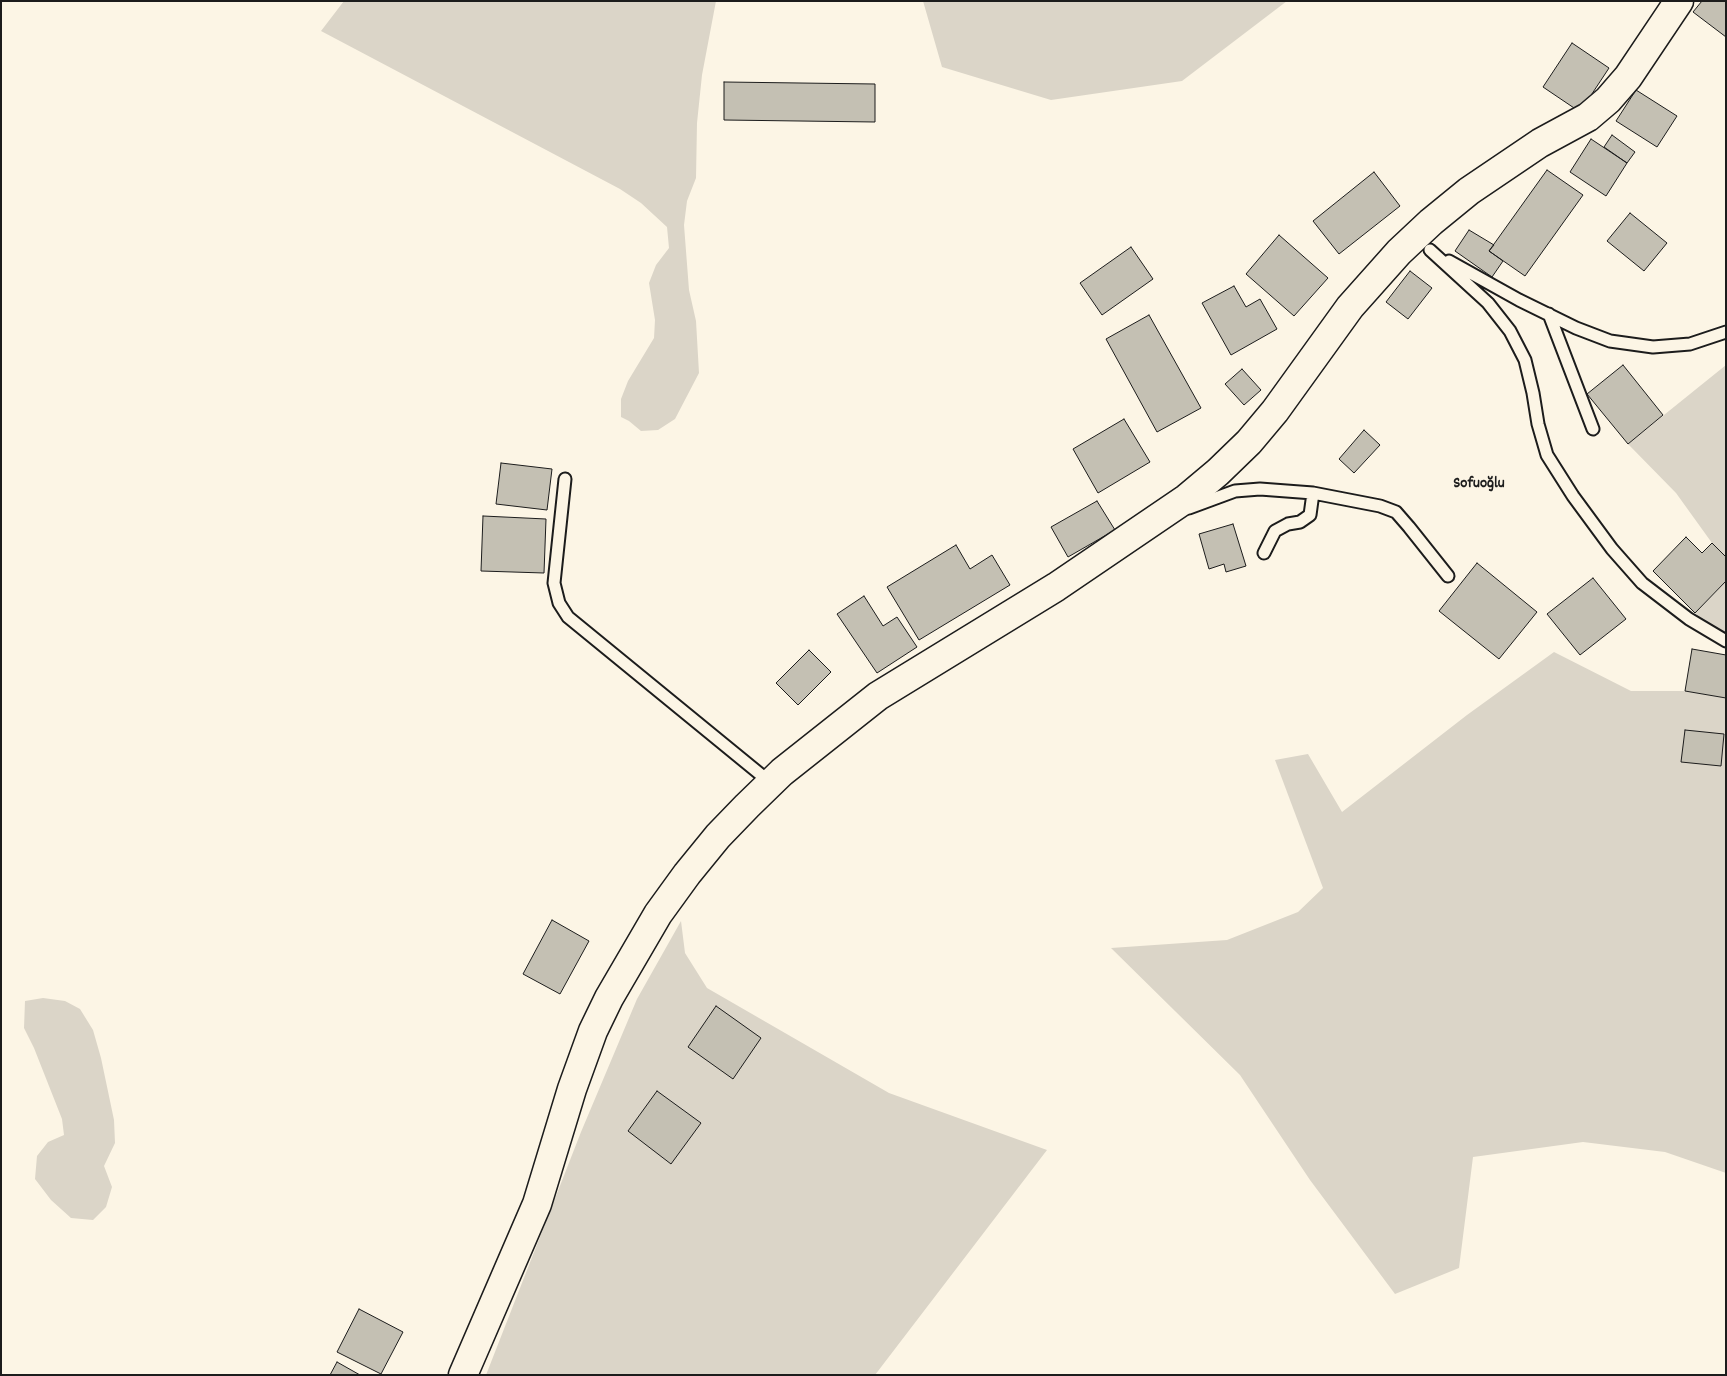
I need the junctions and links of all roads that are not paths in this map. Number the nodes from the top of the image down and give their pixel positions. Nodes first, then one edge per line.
1 (1679, 1) edge
2 (1421, 245) junction
3 (1549, 314) junction
4 (1726, 332) edge
5 (1593, 430) dead end
6 (565, 479) dead end
7 (1313, 493) junction
8 (1148, 525) junction
9 (1264, 553) dead end
10 (1448, 576) dead end
11 (1726, 641) edge
12 (771, 783) junction
13 (464, 1375) edge

1 - 2 street
2 - 3 lane
2 - 8 street
2 - 11 lane
3 - 4 lane
3 - 5 lane
6 - 12 lane
7 - 8 lane
7 - 9 lane
7 - 10 lane
8 - 12 street
12 - 13 street

